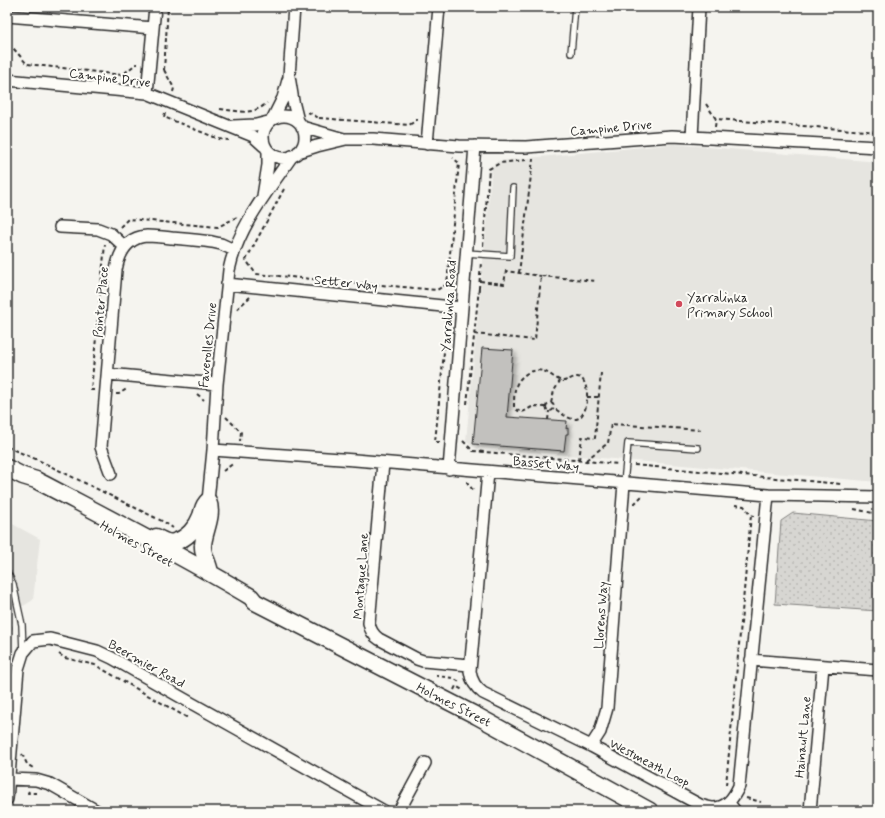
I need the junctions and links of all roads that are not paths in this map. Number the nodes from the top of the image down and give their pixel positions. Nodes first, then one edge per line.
1 (155, 7) edge
2 (294, 7) edge
3 (439, 7) edge
4 (575, 7) edge
5 (699, 7) edge
6 (7, 16) edge
7 (153, 28) junction
8 (571, 53) dead end
9 (289, 76) junction
10 (7, 80) edge
11 (147, 93) junction
12 (271, 120) junction
13 (300, 124) junction
14 (228, 127) junction
15 (692, 137) junction
16 (346, 139) junction
17 (427, 144) junction
18 (474, 146) junction
19 (878, 147) edge
20 (266, 148) junction
21 (295, 154) junction
22 (513, 188) dead end
23 (262, 198) junction
24 (60, 227) dead end
25 (125, 247) junction
26 (234, 250) junction
27 (466, 253) junction
28 (227, 284) junction
29 (462, 308) junction
30 (108, 374) junction
31 (217, 384) junction
32 (698, 448) dead end
33 (213, 450) junction
34 (383, 463) junction
35 (7, 468) edge
36 (450, 468) junction
37 (488, 472) junction
38 (111, 474) dead end
39 (23, 476) junction
40 (624, 483) junction
41 (768, 495) junction
42 (67, 496) junction
43 (878, 498) edge
44 (208, 501) junction
45 (7, 572) edge
46 (210, 573) junction
47 (255, 602) junction
48 (23, 653) junction
49 (751, 660) junction
50 (470, 664) junction
51 (823, 666) junction
52 (878, 670) edge
53 (592, 746) junction
54 (426, 763) dead end
55 (8, 779) junction
56 (7, 800) edge
57 (733, 808) edge
58 (97, 811) edge
59 (384, 811) edge
60 (399, 811) edge
61 (650, 811) edge
62 (810, 811) edge

1 - 7 street
2 - 9 street
3 - 17 street
4 - 8 lane
5 - 15 street
6 - 7 street
7 - 11 street
9 - 12 street
9 - 13 street
10 - 11 street, Campine Drive
11 - 14 street, Campine Drive
12 - 13 street
12 - 14 street, Campine Drive
12 - 20 street
13 - 16 street, Campine Drive
13 - 21 street
14 - 20 street, Campine Drive
15 - 18 street, Campine Drive
15 - 19 street, Campine Drive
16 - 17 street, Campine Drive
16 - 21 street, Campine Drive
17 - 18 street, Campine Drive
18 - 27 street, Yarralinka Road
20 - 21 street
20 - 23 street, Faverolles Drive
21 - 23 street, Faverolles Drive
22 - 27 lane
23 - 26 street, Faverolles Drive
24 - 25 street
25 - 26 street
25 - 30 street, Pointer Place
26 - 28 street, Faverolles Drive
27 - 29 street, Yarralinka Road
28 - 29 street, Setter Way
28 - 31 street, Faverolles Drive
29 - 36 street, Yarralinka Road
30 - 31 street
30 - 38 street, Pointer Place
31 - 33 street, Faverolles Drive
32 - 40 lane
33 - 34 street, Basset Way
33 - 44 street, Faverolles Drive
34 - 36 street, Basset Way
34 - 50 street, Montague Lane
35 - 39 main road, Holmes Street
36 - 37 street, Basset Way
37 - 40 street, Basset Way
37 - 50 street
39 - 42 main road, Holmes Street
39 - 47 main road, Holmes Street
40 - 41 street, Basset Way
40 - 53 street, Llorens Way
41 - 43 street, Basset Way
41 - 49 street
42 - 44 main road
42 - 46 main road, Holmes Street
44 - 46 main road
45 - 48 lane
46 - 47 main road, Holmes Street
47 - 61 main road, Holmes Street
48 - 55 street
48 - 59 street, Beermier Road
49 - 51 street
49 - 57 street
50 - 53 street, Westmeath Loop
51 - 52 street
51 - 62 street, Hainault Lane
53 - 57 street, Westmeath Loop
54 - 60 street
55 - 56 street
55 - 58 street

